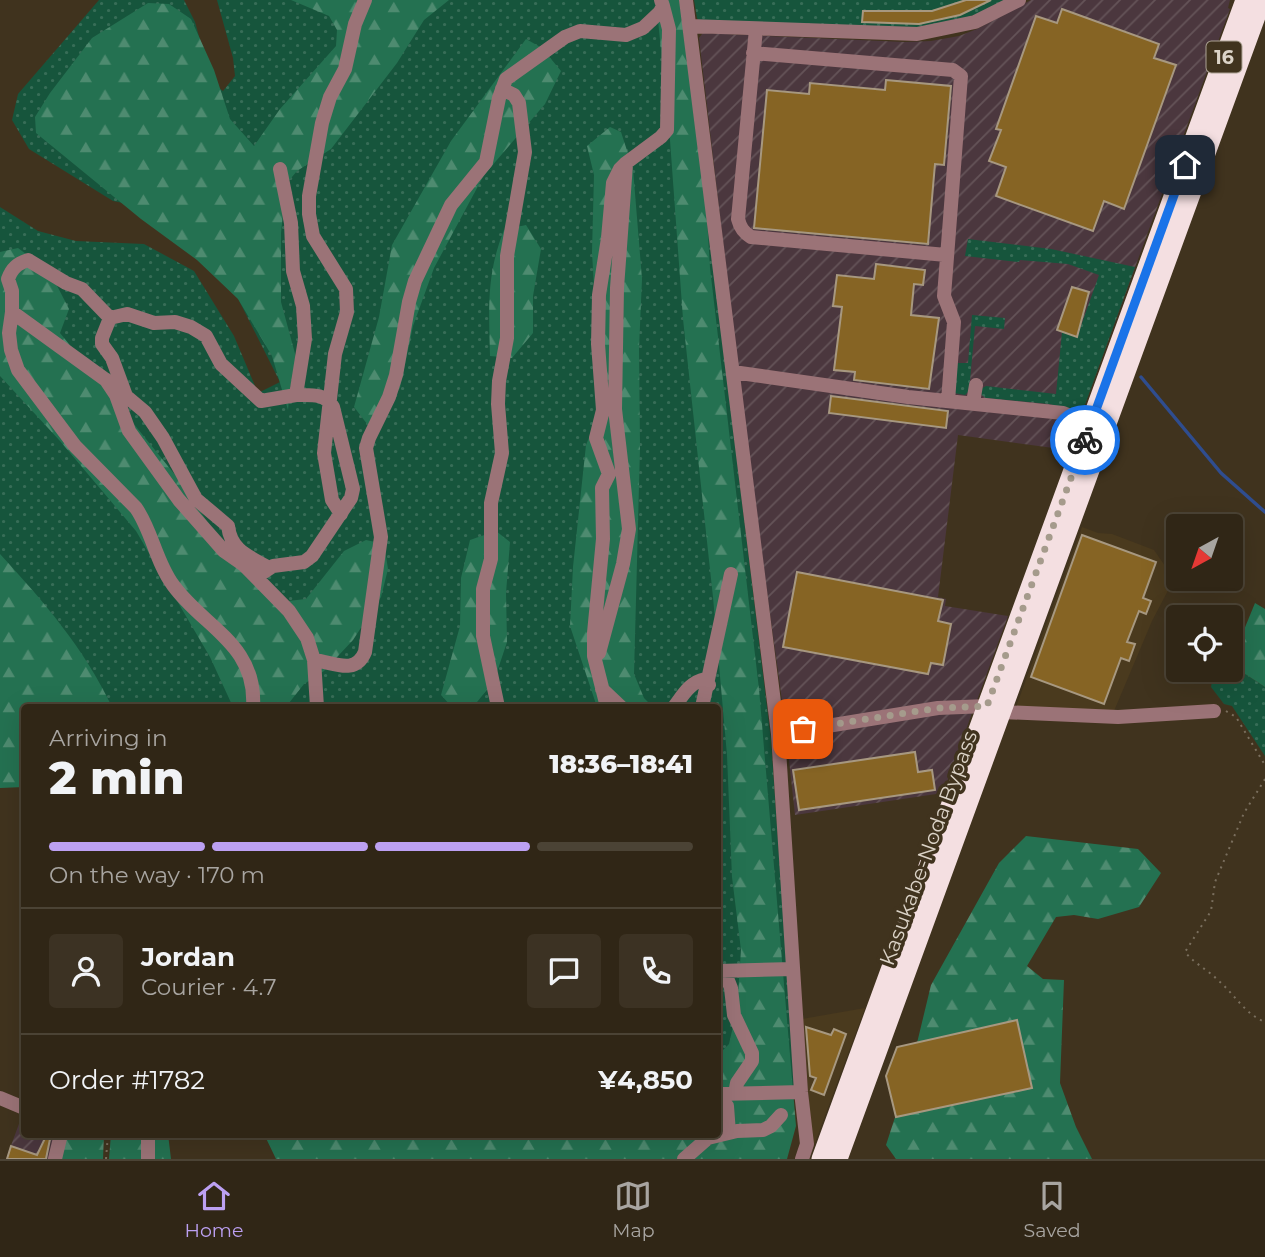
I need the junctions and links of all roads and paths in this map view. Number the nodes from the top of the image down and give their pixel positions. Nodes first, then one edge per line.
1 (365, 0) edge
2 (686, 0) edge
3 (1019, 0) edge
4 (1258, 2) edge
5 (662, 3) edge
6 (690, 26) junction
7 (756, 29) junction
8 (753, 53) junction
9 (502, 89) junction
10 (626, 163) junction
11 (280, 169) dead end
12 (946, 255) junction
13 (12, 312) junction
14 (110, 318) junction
15 (733, 372) junction
16 (976, 385) dead end
17 (296, 395) junction
18 (329, 400) junction
19 (948, 401) junction
20 (973, 403) junction
21 (1090, 424) junction
22 (341, 514) junction
23 (244, 565) junction
24 (268, 568) junction
25 (731, 574) dead end
26 (263, 585) junction
27 (314, 660) junction
28 (596, 665) junction
29 (709, 685) junction
30 (602, 690) junction
31 (253, 704) edge
32 (317, 704) edge
33 (497, 704) edge
34 (606, 704) edge
35 (618, 704) edge
36 (676, 704) edge
37 (703, 704) edge
38 (995, 709) junction
39 (1214, 711) joint
40 (778, 734) junction
41 (1265, 765) edge
42 (1265, 779) edge
43 (793, 969) junction
44 (721, 971) edge
45 (721, 973) edge
46 (1265, 1021) edge
47 (801, 1092) junction
48 (735, 1093) junction
49 (721, 1094) edge
50 (0, 1098) edge
51 (721, 1106) edge
52 (21, 1107) edge
53 (780, 1115) dead end
54 (729, 1133) junction
55 (721, 1135) edge
56 (60, 1138) edge
57 (108, 1138) edge
58 (148, 1138) edge
59 (708, 1138) edge
60 (55, 1159) edge
61 (106, 1159) edge
62 (148, 1159) edge
63 (684, 1159) edge
64 (802, 1159) edge
65 (821, 1159) edge
66 (838, 1159) edge

1 - 18 street
2 - 6 street
3 - 7 street
4 - 21 highway, Kasukabe-Noda Bypass / 16
4 - 38 highway, Kasukabe-Noda Bypass / 16
5 - 9 street
5 - 10 street
6 - 7 street
6 - 15 street
7 - 8 street
8 - 12 street
8 - 12 street
9 - 27 street
9 - 33 street
10 - 28 street
10 - 28 street
11 - 17 street
12 - 19 street
13 - 14 street
13 - 23 street
13 - 31 street
14 - 17 street
14 - 24 street
15 - 19 street
15 - 40 street
16 - 20 street
17 - 18 street
18 - 22 street
18 - 22 street
19 - 20 street
20 - 21 street
21 - 38 highway, Kasukabe-Noda Bypass / 16
22 - 24 street
23 - 24 street
23 - 26 street
24 - 26 street
25 - 29 street
26 - 27 street
27 - 32 street
28 - 30 street
29 - 36 street
29 - 37 street
30 - 34 street
30 - 35 street
38 - 39 street
38 - 40 street
38 - 65 highway, Kasukabe-Noda Bypass / 16
38 - 66 highway, Kasukabe-Noda Bypass / 16
39 - 41 path
40 - 43 street
42 - 46 path
43 - 44 street
43 - 47 street
45 - 48 street
47 - 48 street
47 - 64 street
48 - 49 street
50 - 52 street
51 - 54 street
53 - 54 street
54 - 55 street
56 - 60 street
57 - 61 path
58 - 62 street
59 - 63 street

